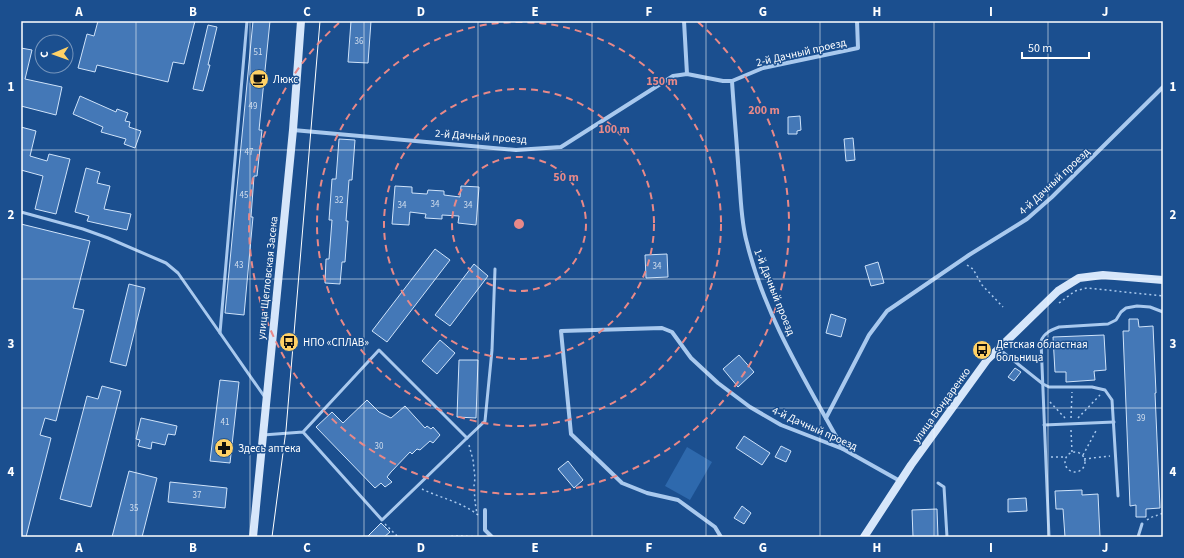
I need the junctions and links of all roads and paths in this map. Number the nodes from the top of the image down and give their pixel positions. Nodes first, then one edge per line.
1 (246, 21) edge
2 (301, 21) edge
3 (684, 21) edge
4 (857, 21) edge
5 (686, 74) junction
6 (732, 81) junction
7 (1163, 86) edge
8 (293, 130) junction
9 (21, 212) edge
10 (959, 261) junction
11 (495, 269) dead end
12 (1163, 280) edge
13 (1163, 296) edge
14 (1057, 305) dead end
15 (1003, 307) dead end
16 (1163, 312) edge
17 (220, 333) junction
18 (999, 349) junction
19 (1042, 384) junction
20 (1105, 390) junction
21 (1043, 394) junction
22 (267, 399) junction
23 (826, 418) junction
24 (1114, 422) junction
25 (1101, 423) junction
26 (1071, 424) junction
27 (1044, 425) junction
28 (303, 432) junction
29 (263, 435) junction
30 (467, 438) junction
31 (843, 449) junction
32 (1083, 455) junction
33 (1116, 456) junction
34 (1066, 457) junction
35 (1045, 458) junction
36 (1084, 459) junction
37 (900, 481) junction
38 (938, 483) dead end
39 (416, 487) junction
40 (1118, 496) dead end
41 (485, 510) dead end
42 (1163, 513) edge
43 (477, 514) junction
44 (382, 520) junction
45 (485, 523) junction
46 (1142, 524) joint
47 (253, 537) edge
48 (398, 537) edge
49 (441, 537) edge
50 (481, 537) edge
51 (492, 537) edge
52 (721, 537) edge
53 (864, 537) edge
54 (948, 537) edge
55 (1049, 537) edge
56 (1138, 537) edge

1 - 17 lane
2 - 8 street, улица Щегловская Засека
3 - 5 street
4 - 6 street, 2-й Дачный проезд
5 - 6 street, 2-й Дачный проезд
5 - 8 street, 2-й Дачный проезд
6 - 23 street, 1-й Дачный проезд
7 - 10 street, 4-й Дачный проезд
8 - 22 street, улица Щегловская Засека
9 - 17 lane
10 - 15 path
10 - 23 street, 4-й Дачный проезд
11 - 30 lane
12 - 18 street, улица Бондаренко
13 - 14 path
16 - 19 lane
17 - 22 lane
18 - 19 lane
18 - 37 street, улица Бондаренко
19 - 20 lane
19 - 21 lane
20 - 24 lane
20 - 26 path
21 - 26 path
21 - 27 lane
22 - 29 street, улица Щегловская Засека
23 - 31 street, 1-й Дачный проезд
24 - 25 lane
24 - 33 lane
25 - 26 lane
25 - 32 path
26 - 27 lane
27 - 35 lane
28 - 29 lane
28 - 30 lane
28 - 44 lane
29 - 47 street, улица Щегловская Засека
30 - 39 lane
30 - 43 path
31 - 37 street, 4-й Дачный проезд
31 - 52 street, 4-й Дачный проезд
32 - 34 path
32 - 36 path
33 - 36 path
33 - 40 lane
34 - 35 path
34 - 36 path
35 - 55 lane
37 - 53 street, улица Бондаренко
38 - 54 lane
39 - 43 path
39 - 44 lane
41 - 45 street
42 - 46 path
43 - 45 path
44 - 48 path
45 - 51 street
46 - 56 lane
49 - 50 path

